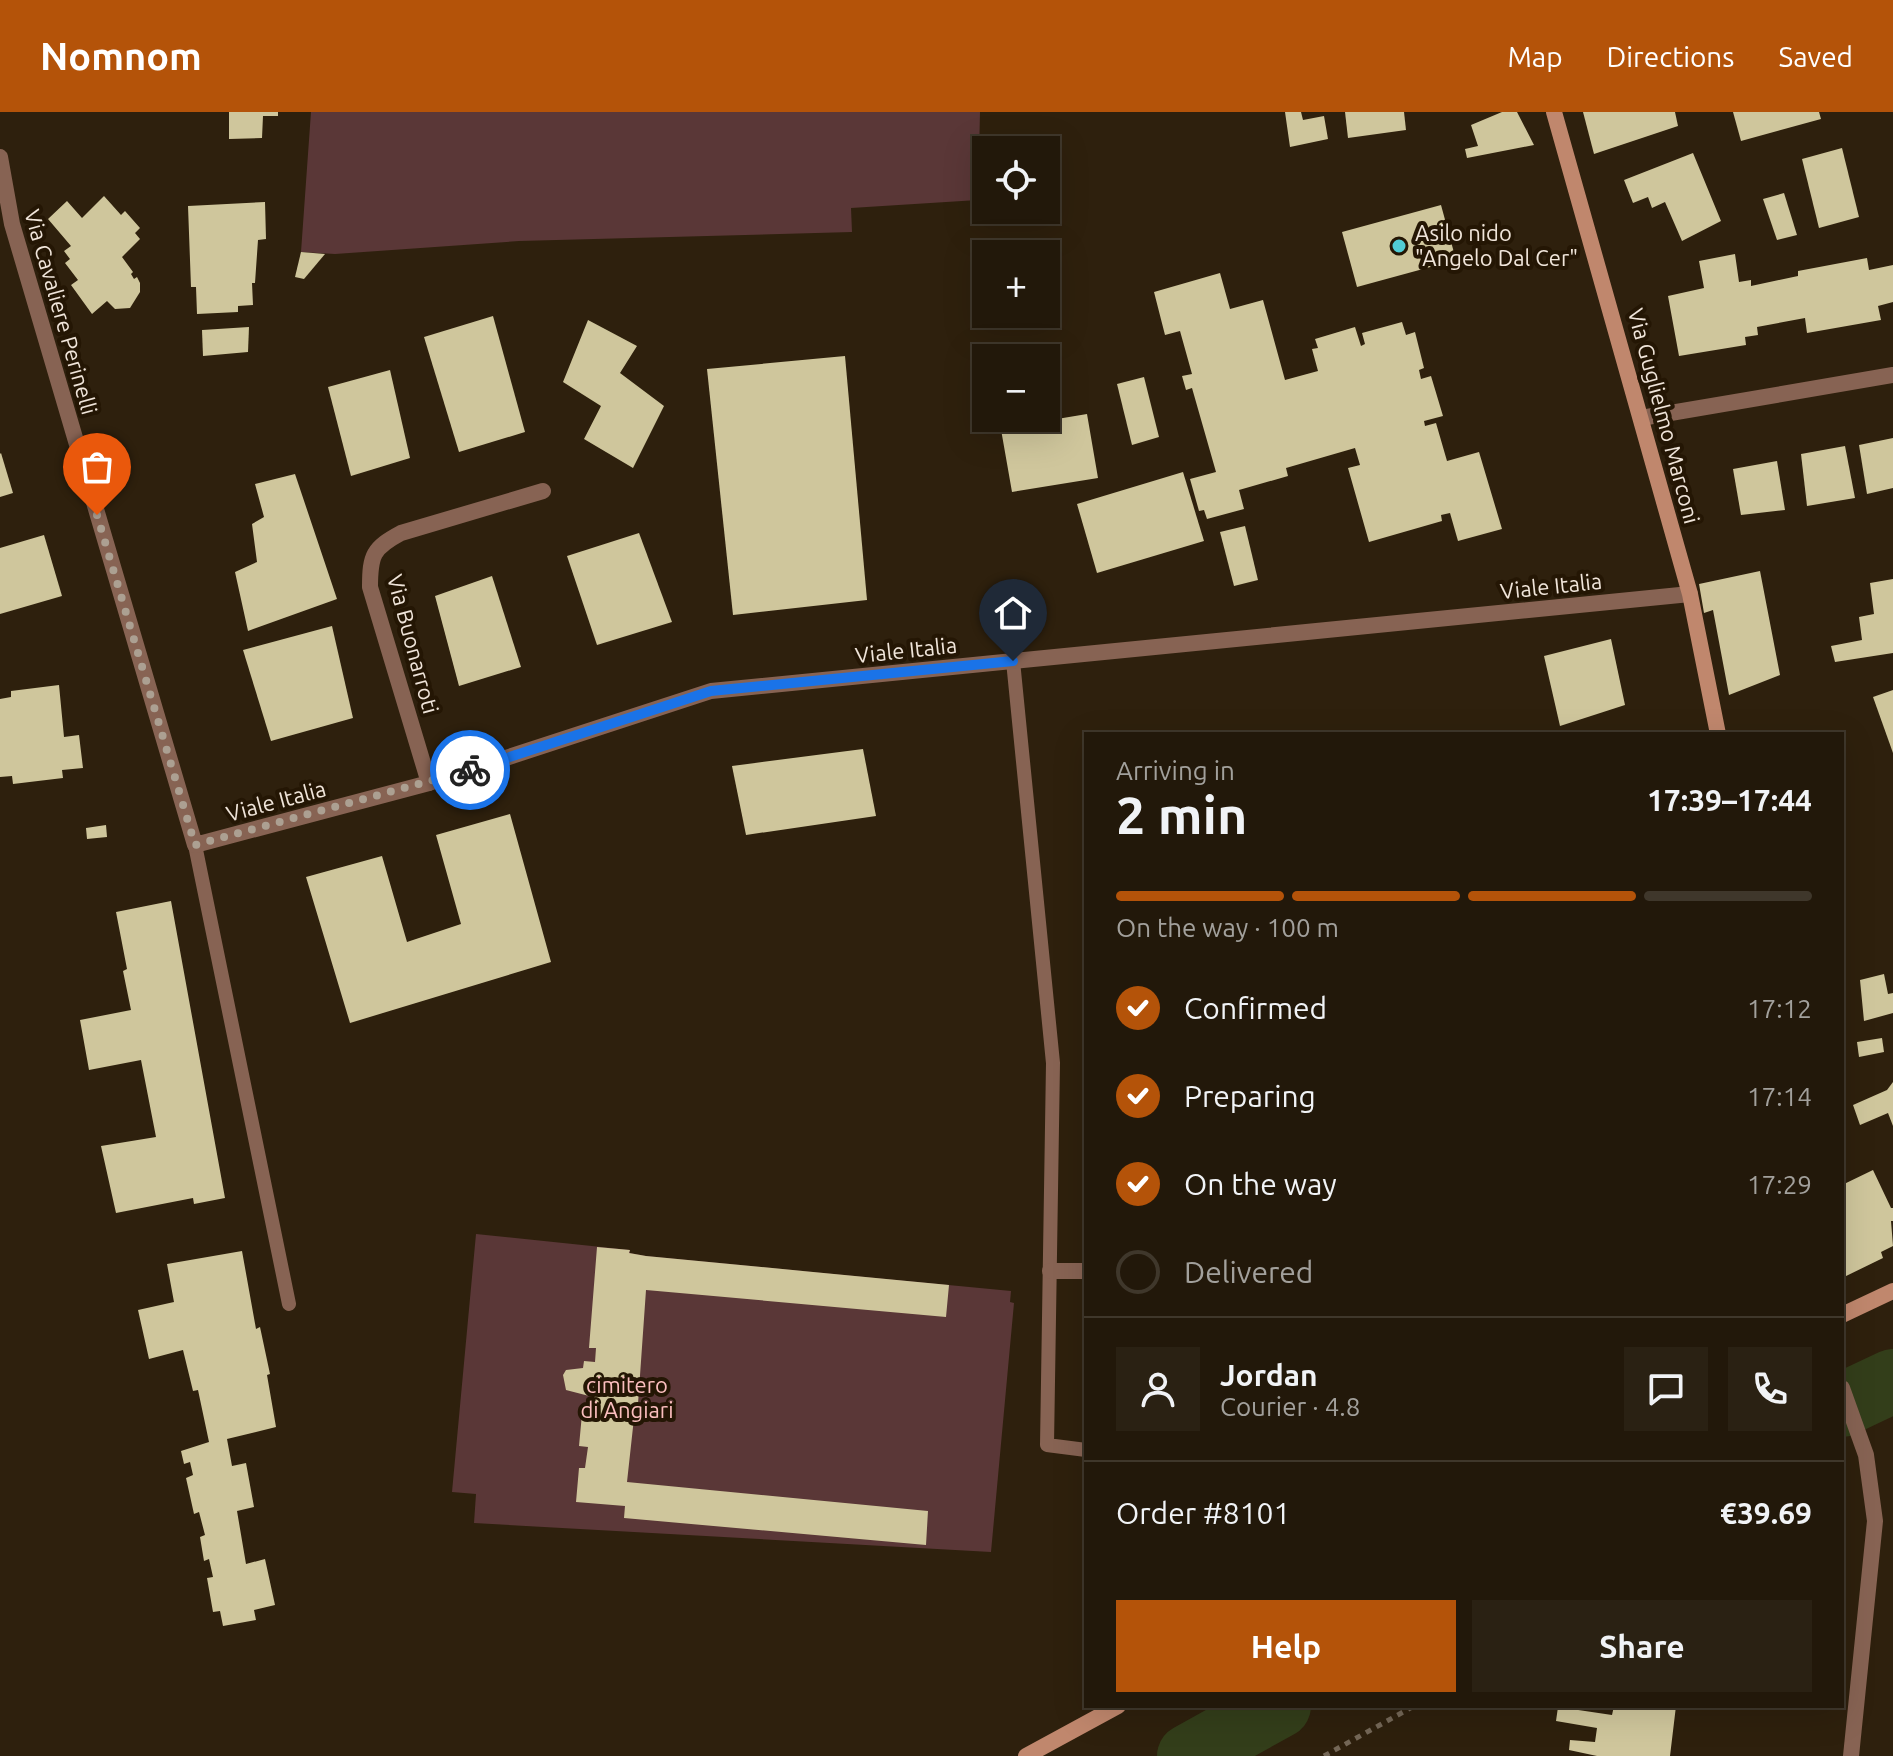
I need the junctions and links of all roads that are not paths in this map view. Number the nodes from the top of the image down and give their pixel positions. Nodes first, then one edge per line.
1 (1554, 112) edge
2 (0, 157) edge
3 (1893, 375) edge
4 (1641, 418) junction
5 (543, 491) dead end
6 (1690, 594) junction
7 (1013, 661) junction
8 (1718, 732) edge
9 (429, 783) junction
10 (195, 845) junction
11 (1050, 1271) junction
12 (1084, 1271) edge
13 (1893, 1291) edge
14 (289, 1304) dead end
15 (1844, 1314) edge
16 (1844, 1394) edge
17 (1084, 1450) edge
18 (1893, 1519) edge
19 (1875, 1521) junction
20 (1114, 1708) edge
21 (1026, 1756) edge
22 (1851, 1756) edge

1 - 4 street, Via Guglielmo Marconi
2 - 10 street, Via Cavaliere Perinelli
3 - 4 street
4 - 6 street, Via Guglielmo Marconi
5 - 9 street, Via Buonarroti
6 - 7 street, Viale Italia
6 - 8 street, Via Guglielmo Marconi
7 - 9 street, Viale Italia
7 - 11 lane
9 - 10 street, Viale Italia
10 - 14 lane
11 - 12 street
11 - 17 lane
13 - 15 street
16 - 19 street
18 - 19 street
19 - 22 street
20 - 21 street

